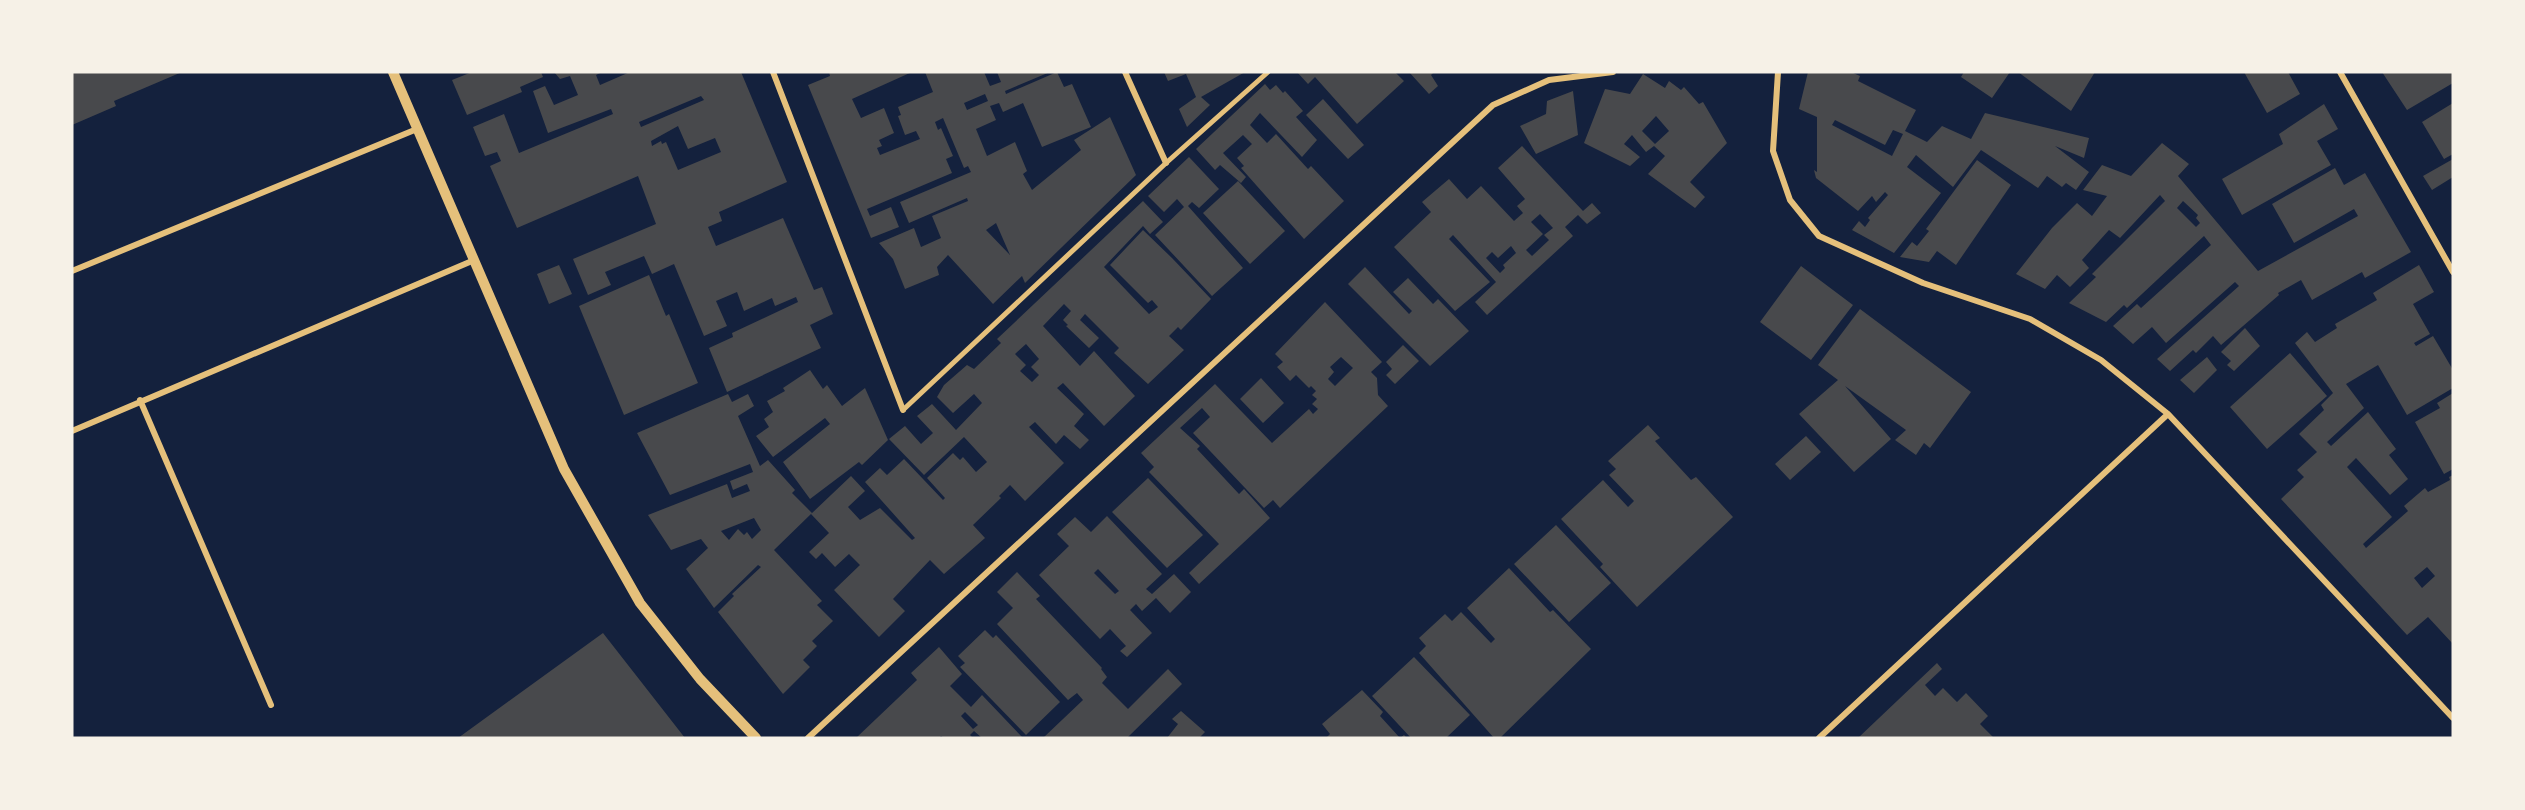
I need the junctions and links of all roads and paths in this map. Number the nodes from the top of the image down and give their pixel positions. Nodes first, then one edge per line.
1 (393, 72) edge
2 (773, 72) edge
3 (1125, 72) edge
4 (1268, 72) edge
5 (1613, 72) edge
6 (1778, 72) edge
7 (2340, 72) edge
8 (417, 129) junction
9 (1166, 163) junction
10 (472, 261) junction
11 (72, 272) edge
12 (2453, 272) edge
13 (140, 400) junction
14 (903, 410) joint
15 (2169, 414) junction
16 (72, 431) edge
17 (271, 705) dead end
18 (2453, 718) edge
19 (756, 738) edge
20 (808, 738) edge
21 (1819, 738) edge

1 - 8 street
2 - 14 street
3 - 9 street
4 - 9 street
5 - 20 street
6 - 15 street
7 - 12 street
8 - 10 street
8 - 11 street
9 - 14 street
10 - 13 street
10 - 19 street
13 - 16 street
13 - 17 street
15 - 18 street
15 - 21 street

